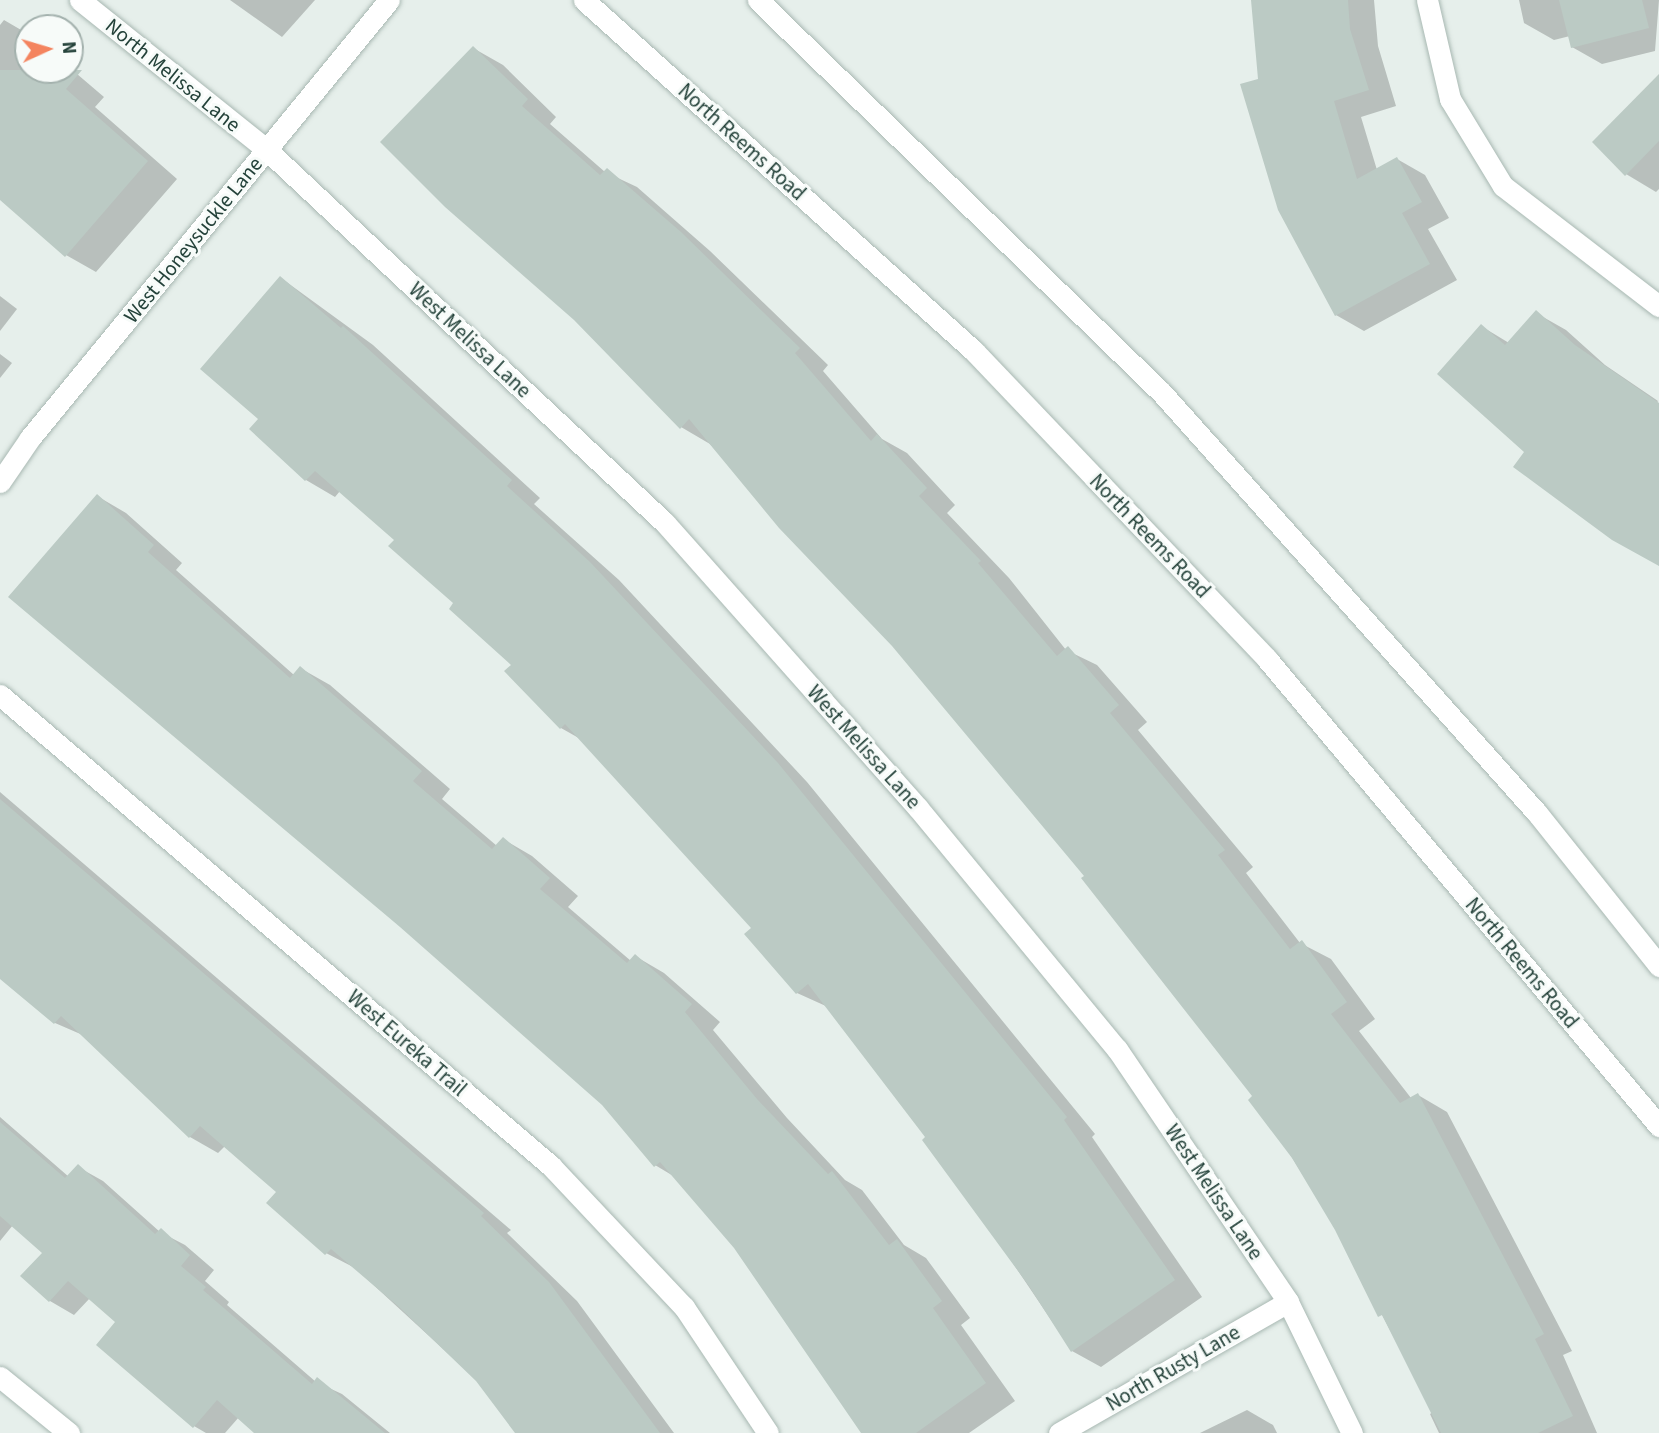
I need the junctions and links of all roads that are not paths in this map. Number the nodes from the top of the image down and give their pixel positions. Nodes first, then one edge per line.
1 (80, 0) edge
2 (388, 0) edge
3 (584, 0) edge
4 (758, 0) edge
5 (1427, 0) edge
6 (267, 150) junction
7 (1659, 306) edge
8 (0, 482) edge
9 (0, 695) edge
10 (1659, 965) edge
11 (1659, 1126) edge
12 (1288, 1303) junction
13 (0, 1377) edge
14 (69, 1433) edge
15 (768, 1433) edge
16 (1059, 1433) edge
17 (1353, 1433) edge

1 - 6 street, North Melissa Lane
2 - 6 street, West Honeysuckle Lane
3 - 11 street, North Reems Road
4 - 10 street
5 - 7 street
6 - 8 street, West Honeysuckle Lane
6 - 12 street, West Melissa Lane
9 - 15 street, West Eureka Trail
12 - 16 street, North Rusty Lane
12 - 17 street, West Melissa Lane
13 - 14 street

